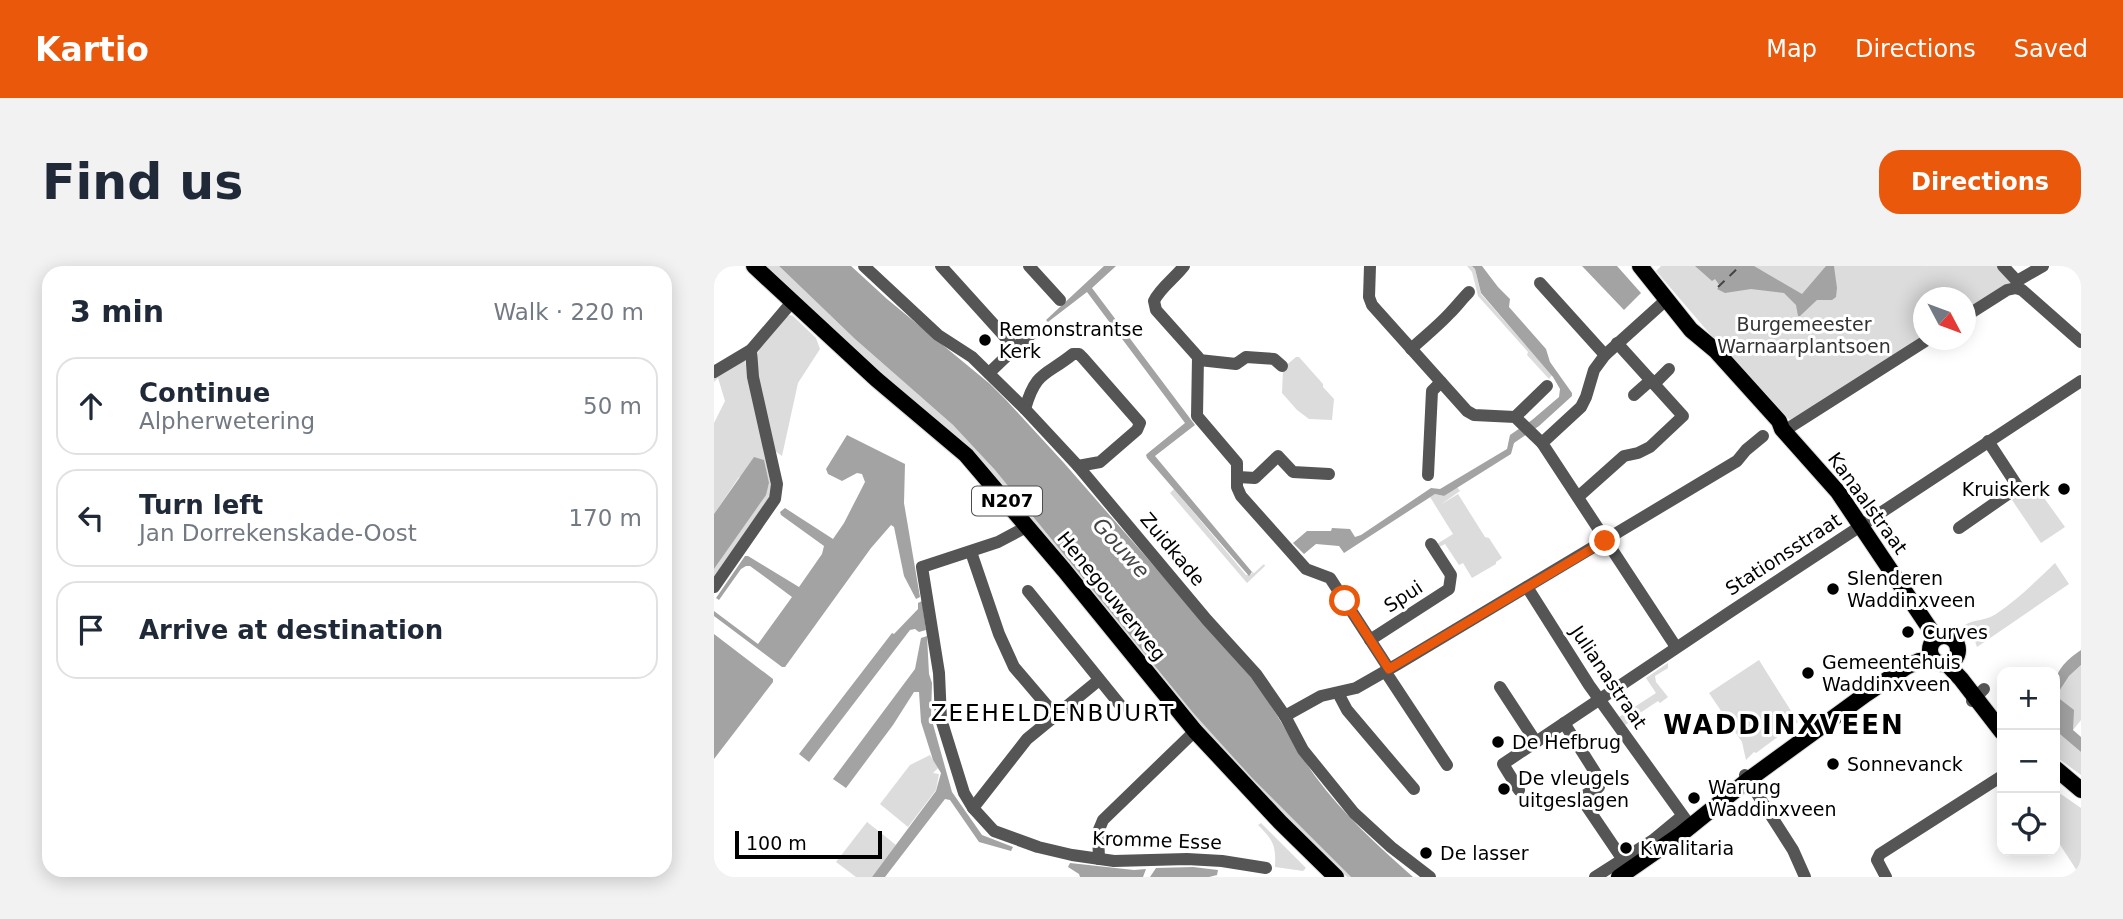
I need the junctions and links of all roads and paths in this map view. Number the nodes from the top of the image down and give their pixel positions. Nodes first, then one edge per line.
1 (754, 266) edge
2 (863, 266) edge
3 (941, 266) edge
4 (1029, 266) edge
5 (1184, 266) edge
6 (1370, 266) edge
7 (2003, 266) edge
8 (2043, 266) edge
9 (1643, 269) edge
10 (1540, 283) dead end
11 (2017, 284) junction
12 (1469, 292) dead end
13 (1060, 300) dead end
14 (792, 302) junction
15 (1662, 303) junction
16 (1976, 309) edge
17 (1037, 329) dead end
18 (2081, 342) edge
19 (1617, 344) junction
20 (1015, 348) junction
21 (1411, 349) junction
22 (1913, 349) edge
23 (751, 350) junction
24 (1605, 355) junction
25 (1199, 360) junction
26 (1282, 366) dead end
27 (1669, 369) dead end
28 (714, 372) edge
29 (989, 373) junction
30 (2081, 381) edge
31 (1441, 382) junction
32 (1652, 382) junction
33 (1548, 386) dead end
34 (1634, 396) dead end
35 (1025, 409) junction
36 (1519, 420) junction
37 (1783, 430) junction
38 (1763, 436) dead end
39 (1538, 438) junction
40 (1988, 441) junction
41 (1078, 466) junction
42 (1329, 474) dead end
43 (1428, 475) dead end
44 (1238, 477) junction
45 (1578, 498) junction
46 (1028, 526) junction
47 (1861, 526) junction
48 (1959, 527) dead end
49 (1605, 541) junction
50 (1431, 544) dead end
51 (971, 552) junction
52 (714, 587) edge
53 (1527, 587) junction
54 (1028, 591) dead end
55 (1370, 640) junction
56 (1676, 648) junction
57 (1940, 654) junction
58 (1387, 670) junction
59 (1099, 680) junction
60 (1500, 687) dead end
61 (1339, 693) junction
62 (1978, 696) junction
63 (1600, 699) junction
64 (1121, 706) dead end
65 (1055, 715) junction
66 (1285, 716) junction
67 (1997, 716) edge
68 (1564, 723) junction
69 (2001, 730) edge
70 (1195, 731) junction
71 (1536, 741) junction
72 (1447, 765) dead end
73 (2060, 772) edge
74 (1747, 778) junction
75 (2060, 778) edge
76 (1997, 779) edge
77 (2077, 787) edge
78 (1415, 789) dead end
79 (1519, 790) dead end
80 (973, 808) junction
81 (1684, 818) junction
82 (1673, 838) junction
83 (1099, 859) junction
84 (1623, 860) junction
85 (1266, 868) dead end
86 (1336, 877) edge
87 (1430, 877) edge
88 (1595, 877) edge
89 (1619, 877) edge
90 (1805, 877) edge
91 (1886, 877) edge

1 - 14 main road, Henegouwerweg / N207
2 - 29 street, Zuidkade
3 - 20 street
4 - 13 street
5 - 25 street
6 - 21 street
7 - 11 street
8 - 11 street
9 - 15 main road, Kanaalstraat
10 - 24 street
11 - 16 street
11 - 18 street
12 - 21 street
14 - 23 street
14 - 46 main road, Henegouwerweg / N207
15 - 19 street
15 - 37 main road, Kanaalstraat
17 - 20 street
19 - 24 street
19 - 32 street
20 - 29 street
21 - 31 street
22 - 37 street
23 - 28 street
23 - 52 street
24 - 39 street
25 - 26 street
25 - 44 street
27 - 32 street
29 - 35 street, Zuidkade
30 - 40 street, Stationsstraat
31 - 36 street
31 - 43 street
32 - 34 street
32 - 45 street
33 - 36 street
35 - 41 street, Zuidkade
35 - 41 street
36 - 39 street
37 - 47 main road, Kanaalstraat
38 - 49 street
39 - 45 street
40 - 47 street, Stationsstraat
40 - 48 street
41 - 66 street, Zuidkade
42 - 44 street
44 - 55 street
45 - 49 street
46 - 51 street
46 - 70 main road, Henegouwerweg / N207
47 - 56 street, Stationsstraat
47 - 57 main road, Kanaalstraat
49 - 53 street
49 - 56 street
50 - 55 street, Spui
51 - 65 street
51 - 80 street, Kromme Esse
53 - 58 street
53 - 63 street, Julianastraat
54 - 59 street
55 - 58 street
56 - 63 street, Stationsstraat
57 - 62 main road, Kanaalstraat
57 - 74 main road
58 - 61 street
58 - 72 street
59 - 64 street
59 - 65 street
60 - 71 street
61 - 66 street
61 - 78 street
62 - 67 main road
62 - 69 main road
63 - 68 street, Stationsstraat
63 - 81 street, Julianastraat
65 - 80 street
66 - 87 street, Zuidkade
68 - 71 street, Stationsstraat
68 - 84 street
70 - 83 street
70 - 86 main road, Henegouwerweg / N207
71 - 79 street, Stationsstraat
73 - 77 main road
74 - 81 main road
74 - 82 main road
74 - 90 street
75 - 77 main road
76 - 91 street
80 - 83 street, Kromme Esse
81 - 82 main road
81 - 84 street
82 - 89 main road
83 - 85 street, Kromme Esse
84 - 88 street

